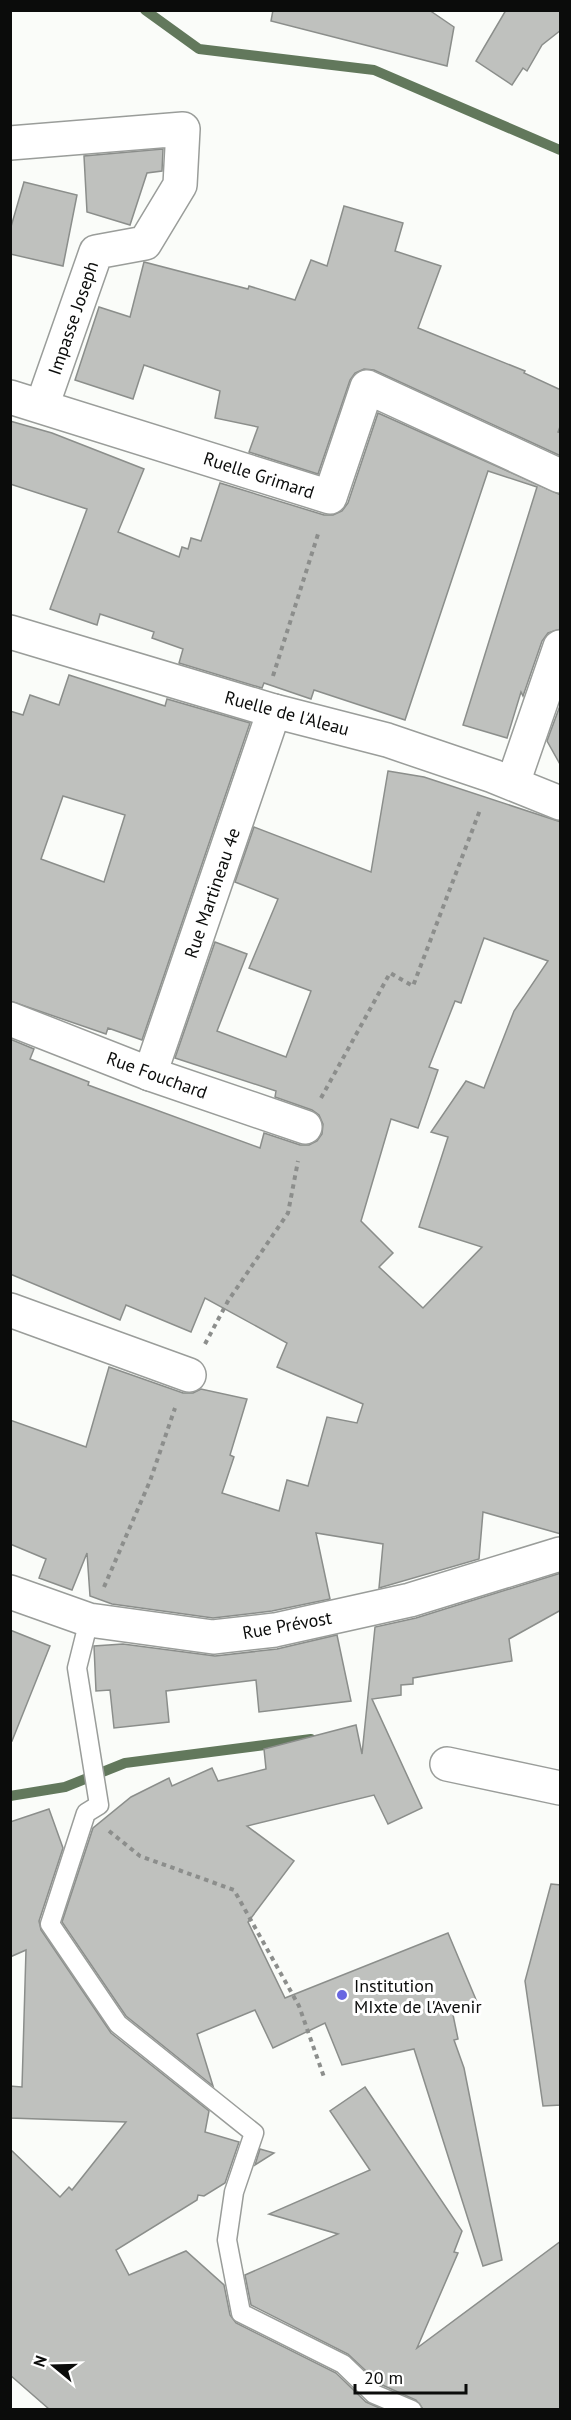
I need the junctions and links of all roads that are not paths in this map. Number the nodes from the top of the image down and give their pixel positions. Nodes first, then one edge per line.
1 (10, 143) edge
2 (10, 397) edge
3 (42, 406) junction
4 (561, 476) edge
5 (10, 632) edge
6 (561, 647) edge
7 (268, 709) junction
8 (503, 779) junction
9 (561, 803) edge
10 (10, 1019) edge
11 (150, 1074) junction
12 (305, 1127) road end
13 (10, 1310) edge
14 (189, 1375) road end
15 (561, 1554) edge
16 (10, 1592) edge
17 (89, 1620) junction
18 (447, 1764) dead end
19 (561, 1788) edge
20 (412, 2409) edge

1 - 3 street, Impasse Joseph
2 - 3 street, Ruelle Grimard
3 - 4 street, Ruelle Grimard
5 - 7 street, Ruelle de l'Aleau
6 - 8 street
7 - 8 street, Ruelle de l'Aleau
7 - 11 street, Rue Martineau 4e
8 - 9 street, Ruelle de l'Aleau
10 - 11 street, Rue Fouchard
11 - 12 street, Rue Fouchard
13 - 14 street
15 - 17 street, Rue Prévost
16 - 17 street, Rue Prévost
17 - 20 lane
18 - 19 street

